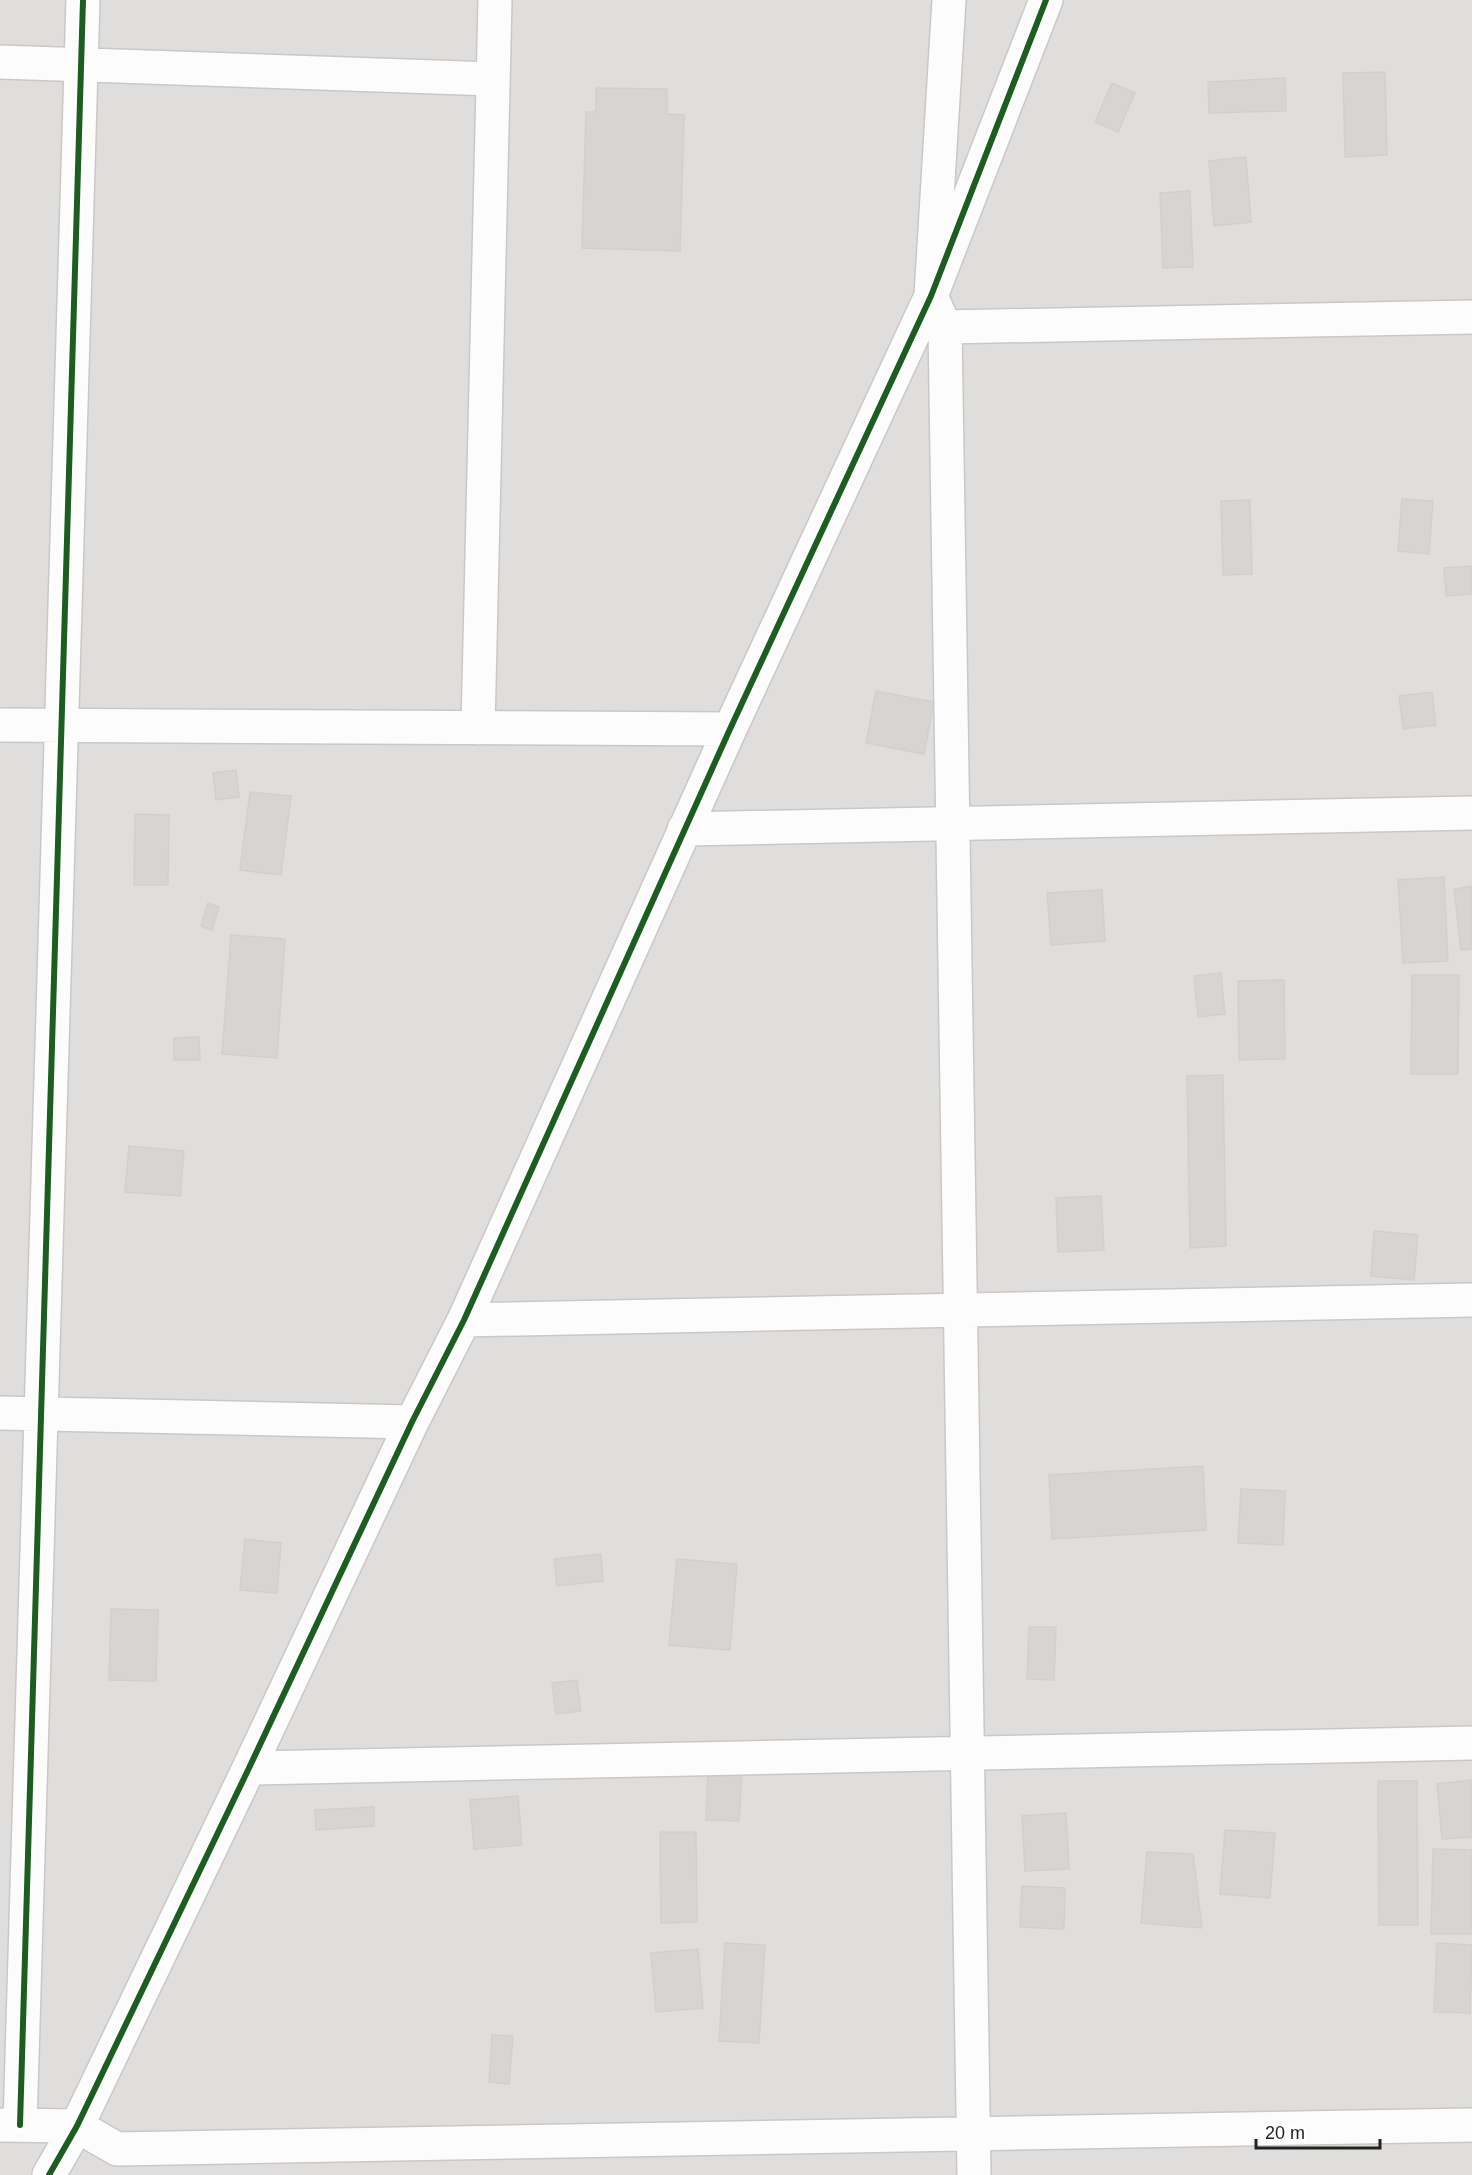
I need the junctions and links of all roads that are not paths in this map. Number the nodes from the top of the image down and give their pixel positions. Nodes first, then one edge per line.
1 (83, 0) edge
2 (495, 0) edge
3 (949, 0) edge
4 (1046, 0) edge
5 (0, 62) edge
6 (81, 64) junction
7 (493, 79) junction
8 (931, 296) junction
9 (1472, 317) edge
10 (945, 327) junction
11 (0, 725) edge
12 (62, 726) junction
13 (478, 728) junction
14 (730, 729) junction
15 (1472, 813) edge
16 (953, 824) junction
17 (684, 829) junction
18 (1472, 1300) edge
19 (960, 1310) junction
20 (464, 1320) junction
21 (0, 1413) edge
22 (41, 1414) junction
23 (412, 1422) junction
24 (1472, 1743) edge
25 (967, 1753) junction
26 (249, 1768) junction
27 (10, 2125) edge
28 (1472, 2125) edge
29 (77, 2126) junction
30 (973, 2134) junction
31 (117, 2162) edge
32 (49, 2175) edge
33 (974, 2175) edge

1 - 6 street
2 - 7 street
3 - 8 street
4 - 8 street
5 - 6 street
6 - 7 street
6 - 12 street
7 - 13 street
8 - 10 street
8 - 14 street
9 - 10 street
10 - 16 street
11 - 12 street
12 - 13 street
12 - 22 street
13 - 14 street
14 - 17 street
15 - 16 street
16 - 17 street
16 - 19 street
17 - 20 street
18 - 19 street
19 - 20 street
19 - 25 street
20 - 23 street
21 - 22 street
22 - 23 street
22 - 27 street
23 - 26 street
24 - 25 street
25 - 26 street
25 - 30 street
26 - 29 street
27 - 29 street
28 - 30 street
29 - 31 street
29 - 32 street
30 - 31 street
30 - 33 street

